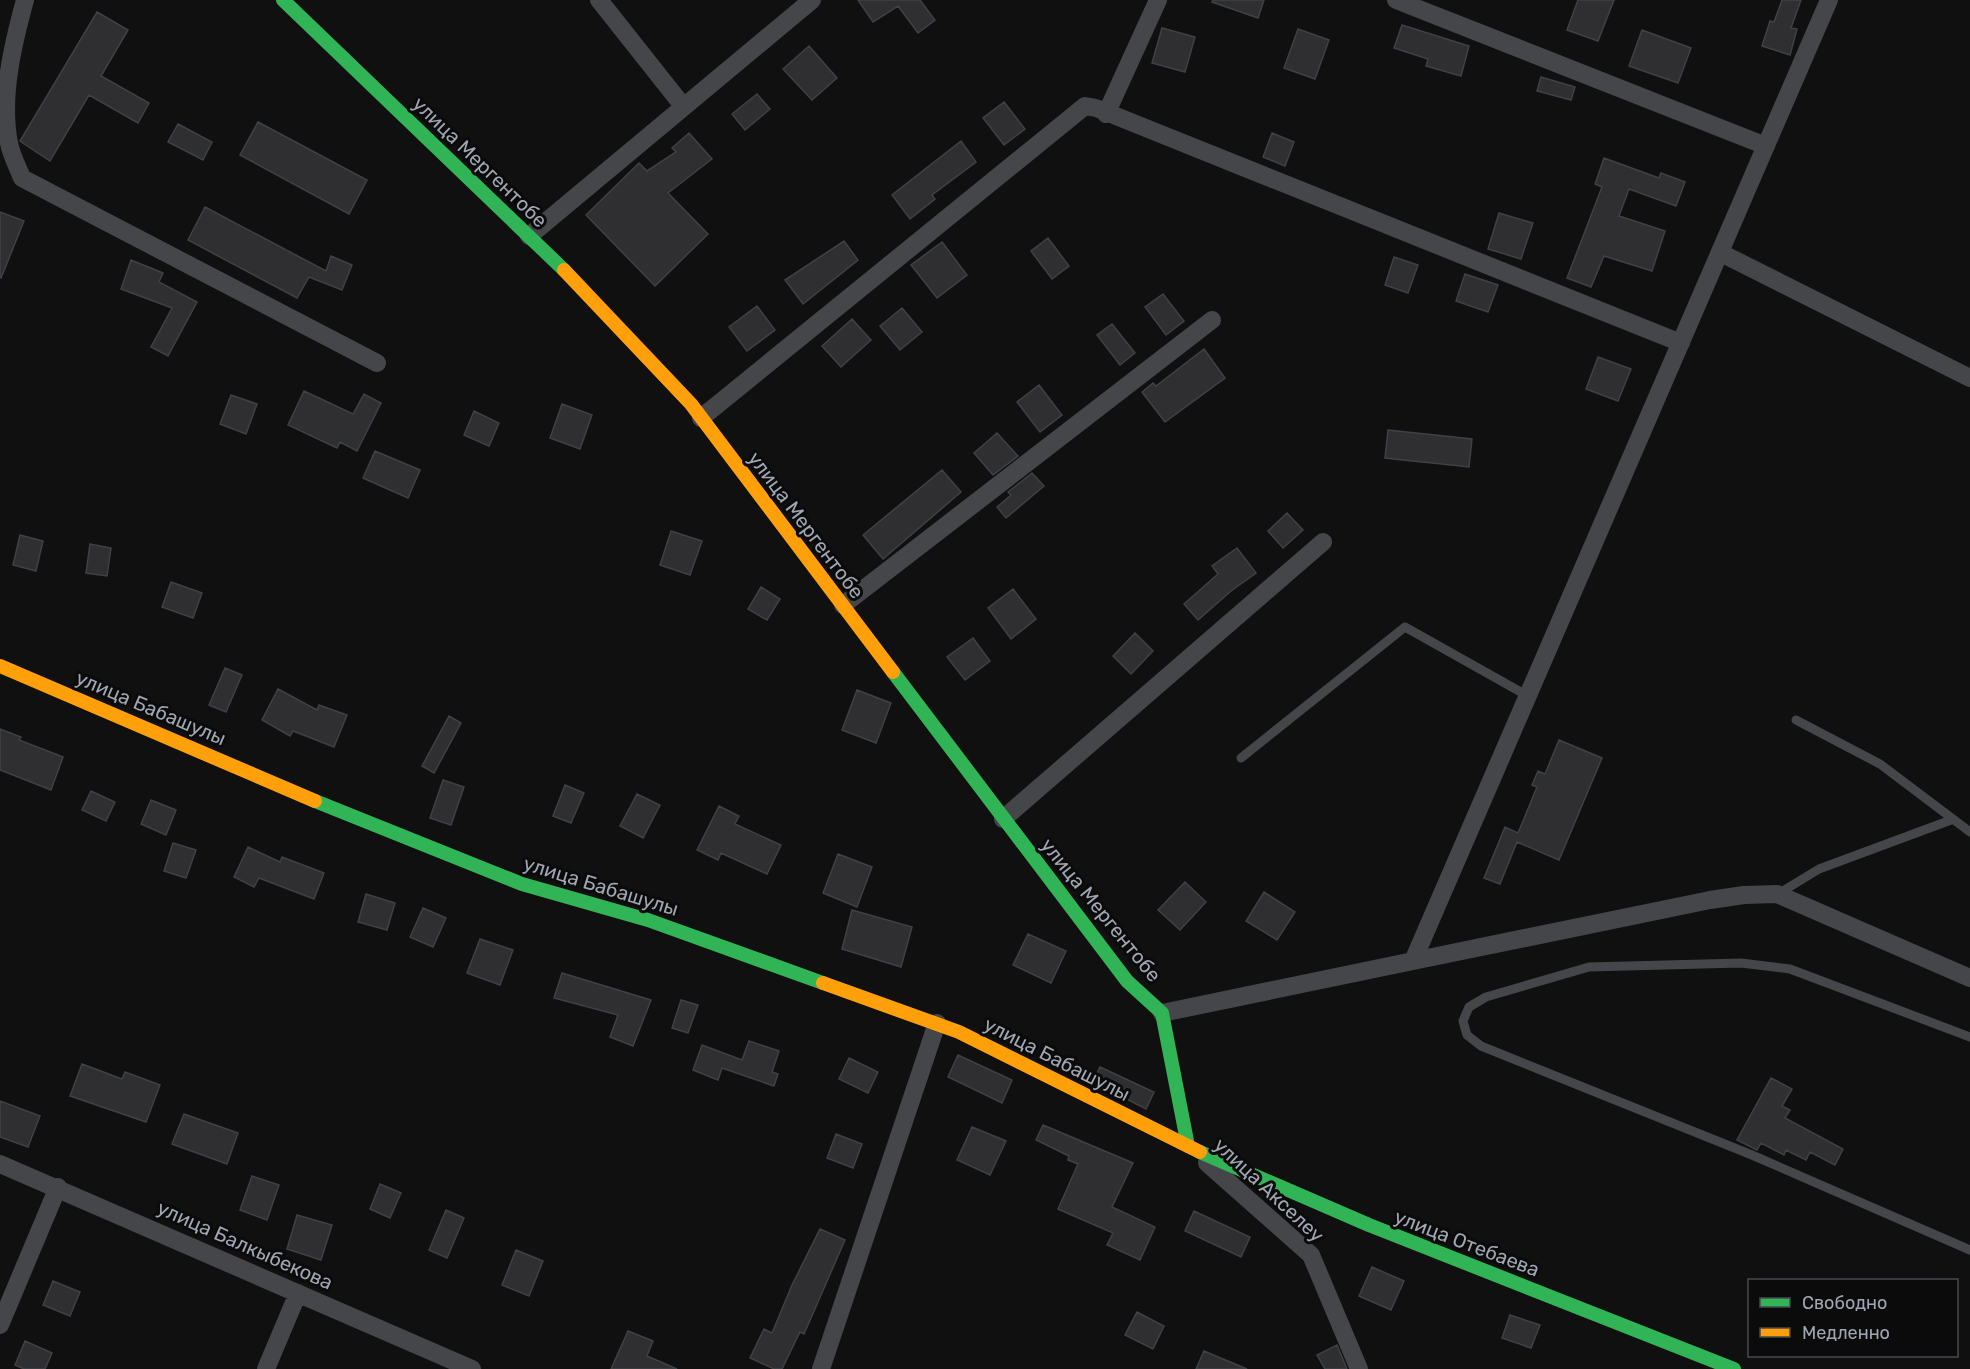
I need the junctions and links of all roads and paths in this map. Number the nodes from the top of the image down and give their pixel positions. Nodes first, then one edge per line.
1 (25, 0) edge
2 (283, 0) edge
3 (600, 0) edge
4 (812, 0) edge
5 (1158, 0) edge
6 (1396, 0) edge
7 (1829, 0) edge
8 (683, 106) junction
9 (1106, 114) junction
10 (4, 142) edge
11 (1766, 147) junction
12 (529, 236) junction
13 (1721, 253) junction
14 (1212, 320) dead end
15 (1681, 343) junction
16 (377, 363) dead end
17 (1970, 378) edge
18 (701, 418) junction
19 (1323, 542) dead end
20 (843, 605) junction
21 (0, 666) edge
22 (1528, 696) junction
23 (1796, 720) dead end
24 (1241, 758) dead end
25 (1003, 819) junction
26 (1951, 820) junction
27 (1970, 832) edge
28 (1777, 894) junction
29 (1413, 961) junction
30 (1970, 978) edge
31 (1162, 1013) junction
32 (937, 1023) junction
33 (1970, 1037) edge
34 (1188, 1146) junction
35 (0, 1164) edge
36 (58, 1187) junction
37 (1970, 1250) edge
38 (298, 1293) junction
39 (0, 1325) edge
40 (266, 1369) edge
41 (472, 1369) edge
42 (821, 1369) edge
43 (1359, 1369) edge
44 (1734, 1369) edge

1 - 10 street
2 - 12 street, улица Мергентобе
3 - 8 street
4 - 8 street
5 - 9 street
6 - 11 street
7 - 11 street
8 - 12 street
9 - 15 street
9 - 18 street
10 - 16 street
11 - 13 street
12 - 18 street, улица Мергентобе
13 - 15 street
13 - 17 street
14 - 20 street
15 - 22 street
18 - 20 street, улица Мергентобе
19 - 25 street
20 - 25 street, улица Мергентобе
21 - 32 street, улица Бабашулы
22 - 24 lane
22 - 29 street
23 - 26 lane
25 - 31 street, улица Мергентобе
26 - 27 lane
26 - 28 lane
28 - 29 street
28 - 30 street
29 - 31 street
31 - 34 street
32 - 34 street, улица Бабашулы
32 - 42 street
33 - 37 lane
34 - 43 street, улица Акселеу
34 - 44 street, улица Отебаева
35 - 36 street, улица Балкыбекова
36 - 38 street, улица Балкыбекова
36 - 39 street
38 - 40 street
38 - 41 street, улица Балкыбекова

